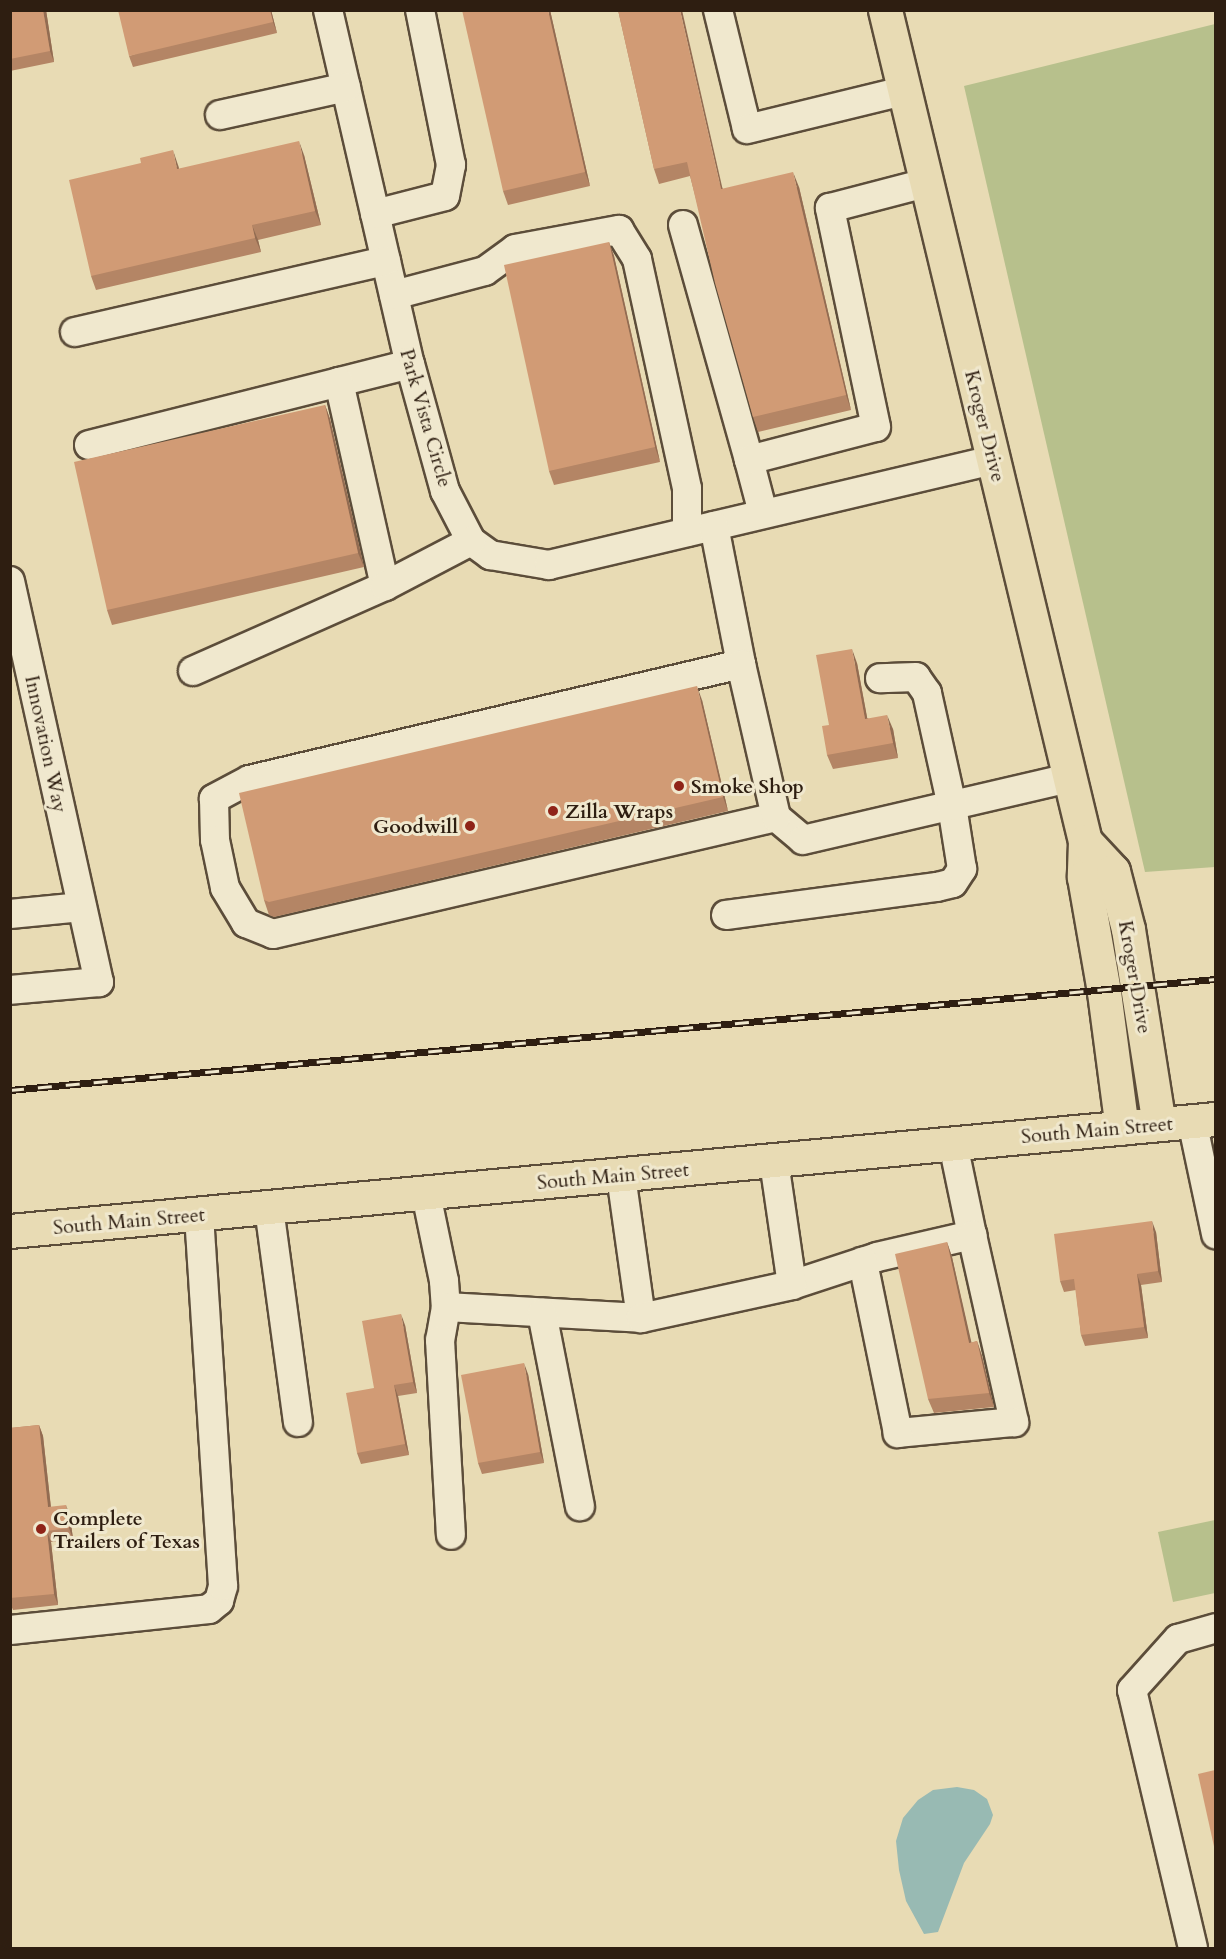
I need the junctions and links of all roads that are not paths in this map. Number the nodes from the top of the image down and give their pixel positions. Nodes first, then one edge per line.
1 (328, 10) edge
2 (420, 10) edge
3 (718, 10) edge
4 (885, 10) edge
5 (346, 87) junction
6 (903, 91) junction
7 (220, 116) dead end
8 (926, 183) junction
9 (375, 214) junction
10 (683, 225) dead end
11 (386, 261) junction
12 (394, 295) junction
13 (75, 332) dead end
14 (410, 364) junction
15 (339, 382) junction
16 (89, 445) dead end
17 (749, 460) junction
18 (994, 460) junction
19 (763, 513) junction
20 (714, 526) junction
21 (687, 532) junction
22 (471, 541) junction
23 (10, 581) edge
24 (385, 586) junction
25 (741, 664) junction
26 (193, 670) dead end
27 (880, 678) dead end
28 (1070, 778) junction
29 (952, 806) junction
30 (776, 817) junction
31 (1085, 841) junction
32 (82, 907) junction
33 (10, 914) edge
34 (726, 915) dead end
35 (10, 990) edge
36 (1204, 1120) edge
37 (1159, 1124) junction
38 (1122, 1128) junction
39 (953, 1144) junction
40 (774, 1161) junction
41 (621, 1175) junction
42 (426, 1194) junction
43 (269, 1208) junction
44 (200, 1214) junction
45 (10, 1231) edge
46 (1215, 1234) edge
47 (972, 1235) junction
48 (863, 1262) junction
49 (792, 1285) junction
50 (446, 1307) junction
51 (542, 1313) junction
52 (641, 1318) junction
53 (298, 1422) dead end
54 (580, 1506) dead end
55 (452, 1535) dead end
56 (1215, 1628) edge
57 (10, 1630) edge
58 (1193, 1948) edge

1 - 5 street, Park Vista Circle
2 - 9 street
3 - 6 street
4 - 6 main road, Kroger Drive
5 - 7 street
5 - 9 street, Park Vista Circle
6 - 8 main road, Kroger Drive
8 - 17 street
8 - 18 main road, Kroger Drive
9 - 11 street, Park Vista Circle
10 - 17 street
11 - 12 street, Park Vista Circle
11 - 13 street
12 - 14 street, Park Vista Circle
12 - 21 street
14 - 15 street
14 - 22 street, Park Vista Circle
15 - 16 street
15 - 24 street
17 - 19 street
18 - 19 street
18 - 28 main road, Kroger Drive
19 - 20 street
20 - 21 street
20 - 25 street
21 - 22 street
22 - 24 street
23 - 32 street, Innovation Way
24 - 26 street
25 - 30 street
25 - 30 street
27 - 29 street
28 - 29 street
28 - 31 main road, Kroger Drive
29 - 30 street
29 - 34 street
31 - 37 main road, Kroger Drive
31 - 38 main road, Kroger Drive
32 - 33 street
32 - 35 street, Innovation Way
36 - 37 main road, South Main Street
36 - 46 street
37 - 38 main road, South Main Street
38 - 39 main road, South Main Street
39 - 40 main road, South Main Street
39 - 47 street
40 - 41 main road, South Main Street
40 - 49 street
41 - 42 main road, South Main Street
41 - 52 street
42 - 43 main road, South Main Street
42 - 50 street
43 - 44 main road, South Main Street
43 - 53 street
44 - 45 main road, South Main Street
44 - 57 street
47 - 48 street
47 - 48 street
48 - 49 street
49 - 52 street
50 - 51 street
50 - 55 street
51 - 52 street
51 - 54 street
56 - 58 street

